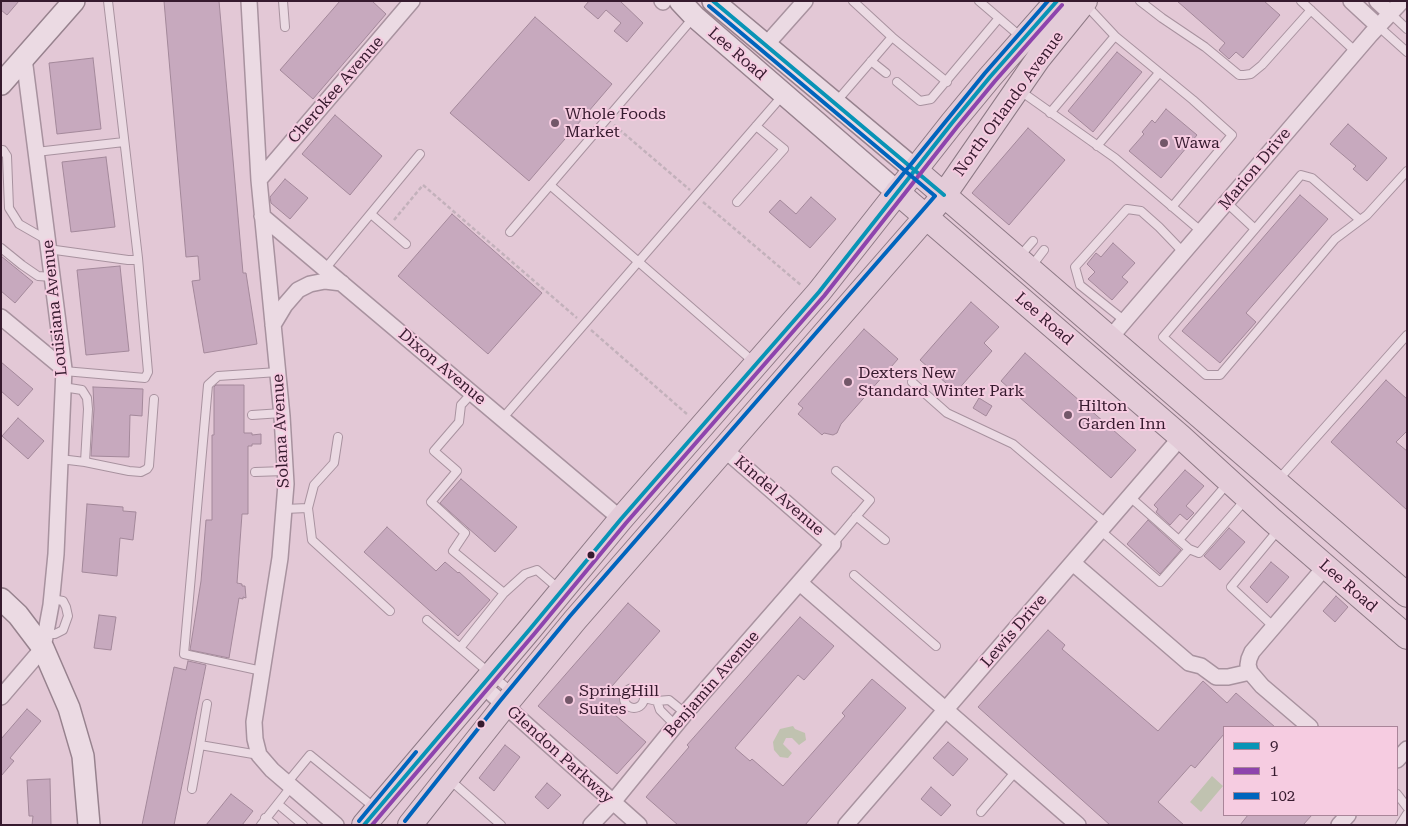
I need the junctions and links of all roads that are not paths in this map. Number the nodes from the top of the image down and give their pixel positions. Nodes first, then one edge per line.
1 (74, 1) edge
2 (108, 1) edge
3 (249, 1) edge
4 (283, 1) edge
5 (412, 1) edge
6 (713, 1) edge
7 (805, 1) edge
8 (853, 1) edge
9 (978, 1) edge
10 (1057, 1) edge
11 (1140, 1) edge
12 (1301, 1) edge
13 (1352, 1) edge
14 (1377, 1) edge
15 (1402, 1) edge
16 (668, 2) edge
17 (1085, 2) edge
18 (701, 9) edge
19 (1311, 10) junction
20 (1390, 13) junction
21 (999, 18) junction
22 (1378, 26) junction
23 (285, 27) dead end
24 (1407, 29) edge
25 (1115, 36) junction
26 (892, 37) junction
27 (1024, 39) junction
28 (765, 46) junction
29 (1356, 52) junction
30 (1407, 52) edge
31 (24, 58) junction
32 (871, 61) junction
33 (886, 73) dead end
34 (1159, 73) junction
35 (897, 82) dead end
36 (946, 82) junction
37 (1, 84) edge
38 (1017, 89) junction
39 (784, 94) junction
40 (835, 104) junction
41 (1050, 114) junction
42 (756, 126) junction
43 (124, 142) junction
44 (1097, 146) junction
45 (1, 150) edge
46 (36, 152) junction
47 (420, 154) dead end
48 (915, 170) junction
49 (1407, 171) edge
50 (259, 180) junction
51 (550, 184) junction
52 (897, 192) junction
53 (944, 195) junction
54 (737, 202) dead end
55 (1227, 203) junction
56 (1172, 208) junction
57 (371, 214) junction
58 (262, 216) junction
59 (926, 217) junction
60 (1360, 220) junction
61 (1255, 229) junction
62 (510, 232) dead end
63 (1202, 232) junction
64 (406, 244) dead end
65 (48, 245) junction
66 (1, 248) edge
67 (1044, 250) dead end
68 (1184, 253) junction
69 (1027, 256) junction
70 (138, 258) junction
71 (638, 262) junction
72 (325, 269) junction
73 (52, 277) junction
74 (342, 283) junction
75 (1, 317) edge
76 (273, 325) junction
77 (1118, 330) junction
78 (1407, 335) edge
79 (756, 364) junction
80 (64, 370) junction
81 (278, 372) junction
82 (912, 382) dead end
83 (63, 387) junction
84 (472, 393) junction
85 (154, 399) dead end
86 (282, 413) junction
87 (252, 415) dead end
88 (502, 419) junction
89 (743, 428) junction
90 (338, 437) dead end
91 (1181, 438) junction
92 (1229, 443) junction
93 (724, 449) junction
94 (60, 459) junction
95 (85, 462) junction
96 (285, 471) junction
97 (836, 471) dead end
98 (255, 472) dead end
99 (1229, 481) junction
100 (1276, 483) junction
101 (1130, 497) junction
102 (1247, 498) junction
103 (308, 508) junction
104 (284, 510) junction
105 (856, 516) junction
106 (621, 519) junction
107 (1104, 527) junction
108 (1274, 534) junction
109 (885, 540) dead end
110 (1179, 540) junction
111 (833, 544) junction
112 (1189, 549) junction
113 (1073, 563) junction
114 (1325, 567) junction
115 (854, 575) dead end
116 (800, 583) junction
117 (561, 591) junction
118 (504, 593) junction
119 (1407, 595) edge
120 (1, 598) edge
121 (390, 611) dead end
122 (427, 620) dead end
123 (1274, 627) junction
124 (1407, 637) edge
125 (45, 641) junction
126 (936, 646) dead end
127 (460, 648) junction
128 (262, 671) junction
129 (1250, 672) junction
130 (486, 680) junction
131 (1, 697) edge
132 (644, 698) dead end
133 (509, 700) junction
134 (657, 701) junction
135 (207, 704) dead end
136 (946, 710) junction
137 (685, 713) junction
138 (675, 726) junction
139 (1309, 726) edge
140 (200, 745) junction
141 (1407, 749) edge
142 (259, 755) junction
143 (1398, 759) edge
144 (1016, 771) junction
145 (448, 777) junction
146 (289, 785) junction
147 (192, 789) dead end
148 (1398, 795) edge
149 (613, 802) junction
150 (278, 804) junction
151 (1407, 807) edge
152 (981, 812) dead end
153 (1407, 814) edge
154 (370, 817) edge
155 (263, 821) edge
156 (89, 825) edge
157 (274, 825) edge
158 (303, 825) edge
159 (336, 825) edge
160 (410, 825) edge
161 (501, 825) edge
162 (591, 825) edge
163 (639, 825) edge
164 (846, 825) edge
165 (1078, 825) edge
166 (1400, 825) edge

1 - 31 street
2 - 43 lane
3 - 50 street, Solana Avenue
4 - 23 lane
5 - 50 street, Cherokee Avenue
6 - 28 street, Lee Road
7 - 28 street
8 - 26 lane
9 - 21 lane
10 - 27 main road, North Orlando Avenue
11 - 19 lane
12 - 19 lane
13 - 22 street
14 - 20 street
15 - 20 street, Marion Drive
16 - 18 street, Lee Road
17 - 25 lane
17 - 38 main road, North Orlando Avenue
18 - 39 street, Lee Road
18 - 51 lane
19 - 29 lane
20 - 22 street, Marion Drive
20 - 24 lane
21 - 27 lane
21 - 36 lane
22 - 29 street, Marion Drive
22 - 30 lane
25 - 34 lane
25 - 41 lane
26 - 32 lane
26 - 36 lane
27 - 48 main road, North Orlando Avenue
28 - 40 street, Lee Road
29 - 55 street, Marion Drive
31 - 37 street
31 - 46 street, Louisiana Avenue
32 - 33 lane
32 - 40 lane
34 - 44 lane
34 - 56 lane
35 - 36 lane
38 - 41 lane
38 - 53 main road, North Orlando Avenue
39 - 42 lane
39 - 52 street, Lee Road
40 - 48 street, Lee Road
41 - 44 lane
42 - 54 lane
42 - 71 lane
43 - 46 lane
43 - 70 lane
44 - 56 lane
45 - 65 lane
46 - 65 street, Louisiana Avenue
47 - 57 lane
48 - 52 main road, North Orlando Avenue
48 - 53 main road, Lee Road
49 - 60 lane
50 - 58 street, Solana Avenue
51 - 62 lane
51 - 71 lane
52 - 59 main road, Lee Road
52 - 79 main road, North Orlando Avenue
53 - 59 main road, North Orlando Avenue
53 - 69 main road, Lee Road
55 - 61 lane
55 - 63 street, Marion Drive
56 - 63 lane
57 - 64 lane
57 - 72 lane
58 - 72 street, Dixon Avenue
58 - 76 street, Solana Avenue
59 - 89 main road, North Orlando Avenue
59 - 91 main road, Lee Road
60 - 61 lane
60 - 61 lane
63 - 68 street, Marion Drive
65 - 70 lane
65 - 73 street, Louisiana Avenue
66 - 73 lane
67 - 69 lane
68 - 77 street, Marion Drive
68 - 77 lane
69 - 77 main road, Lee Road
70 - 80 lane
71 - 79 lane
71 - 88 lane
72 - 74 street, Dixon Avenue
73 - 80 street, Louisiana Avenue
74 - 76 street
74 - 84 street, Dixon Avenue
75 - 80 street
76 - 81 street, Solana Avenue
77 - 92 main road, Lee Road
78 - 100 lane
79 - 89 main road
79 - 106 main road, North Orlando Avenue
80 - 83 street, Louisiana Avenue
81 - 86 street, Solana Avenue
81 - 128 lane
82 - 107 lane
83 - 94 street, Louisiana Avenue
83 - 95 lane
84 - 88 street, Dixon Avenue
84 - 118 lane
85 - 95 lane
86 - 87 lane
86 - 96 street, Solana Avenue
88 - 106 street, Dixon Avenue
89 - 93 main road, North Orlando Avenue
90 - 103 lane
91 - 92 main road
91 - 99 main road, Lee Road
91 - 101 street, Lewis Drive
92 - 100 main road, Lee Road
93 - 111 street, Kindel Avenue
93 - 133 main road, North Orlando Avenue
94 - 95 lane
94 - 125 street, Louisiana Avenue
96 - 98 lane
96 - 104 street, Solana Avenue
97 - 105 lane
99 - 102 main road, Lee Road
99 - 110 lane
100 - 119 main road, Lee Road
101 - 107 street, Lewis Drive
101 - 110 lane
102 - 108 main road, Lee Road
102 - 112 lane
103 - 104 lane
103 - 121 lane
104 - 128 street, Solana Avenue
105 - 109 lane
105 - 111 lane
106 - 117 main road, North Orlando Avenue
107 - 112 lane
107 - 113 street, Lewis Drive
108 - 114 main road, Lee Road
108 - 123 lane
110 - 112 lane
111 - 116 street, Benjamin Avenue
113 - 129 street
113 - 136 street, Lewis Drive
114 - 123 street
114 - 124 main road, Lee Road
115 - 126 lane
116 - 136 street
116 - 137 street, Benjamin Avenue
117 - 118 lane
117 - 130 main road, North Orlando Avenue
118 - 127 lane
120 - 125 street
122 - 127 lane
123 - 129 street
125 - 131 street
125 - 156 street
127 - 130 lane
128 - 142 street, Solana Avenue
129 - 139 street
130 - 133 street, Glendon Parkway
130 - 154 main road, North Orlando Avenue
132 - 134 lane
133 - 145 main road, North Orlando Avenue
133 - 149 street, Glendon Parkway
134 - 137 lane
134 - 138 lane
135 - 140 lane
136 - 144 street
136 - 164 street, Lewis Drive
137 - 138 street, Benjamin Avenue
138 - 149 street, Benjamin Avenue
140 - 142 lane
140 - 147 lane
141 - 143 street
142 - 146 street
144 - 152 lane
144 - 165 street
145 - 160 main road, North Orlando Avenue
145 - 161 lane
146 - 150 lane
146 - 154 lane
146 - 159 street
148 - 151 lane
149 - 162 street, Benjamin Avenue
149 - 163 street, Glendon Parkway
150 - 155 lane
150 - 158 lane
153 - 166 lane
155 - 157 lane

